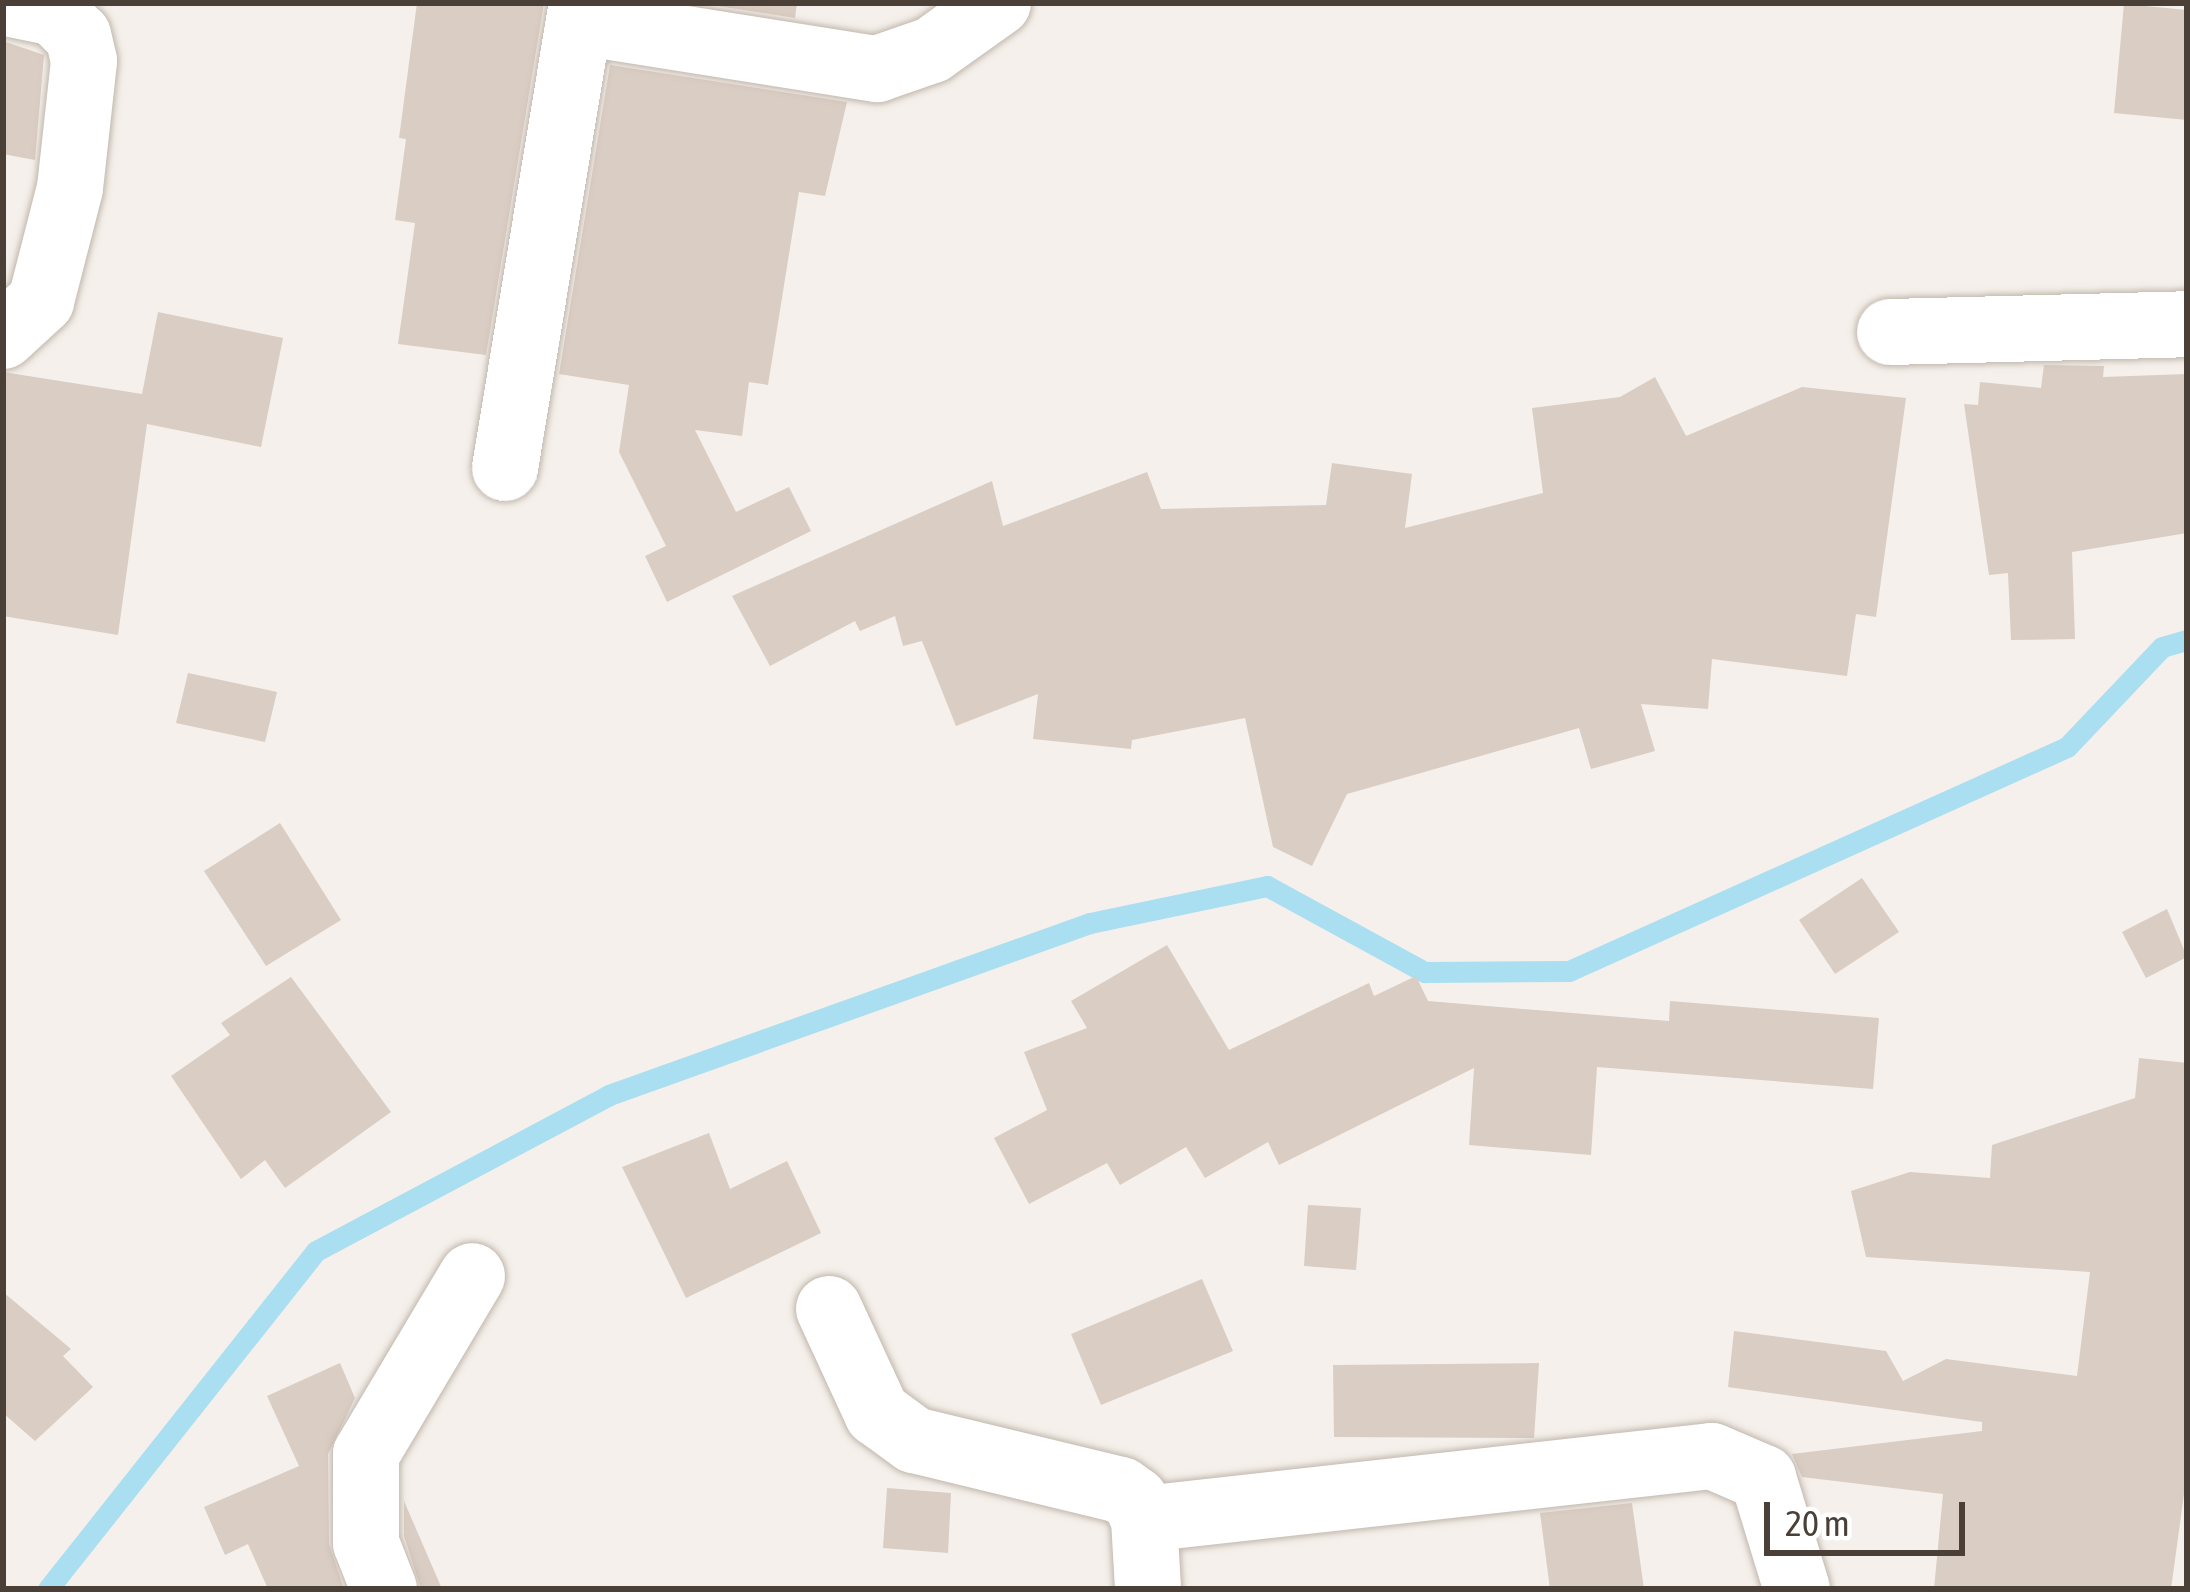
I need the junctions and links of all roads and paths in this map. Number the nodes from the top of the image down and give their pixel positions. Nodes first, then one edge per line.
1 (6, 3) edge
2 (998, 3) edge
3 (580, 12) edge
4 (2187, 324) edge
5 (1890, 332) dead end
6 (3, 336) edge
7 (505, 468) dead end
8 (472, 1276) dead end
9 (829, 1309) dead end
10 (1144, 1519) junction
11 (384, 1589) edge
12 (1148, 1589) edge
13 (1798, 1589) edge

1 - 6 street
2 - 3 street
3 - 7 street
4 - 5 street
8 - 11 street
9 - 10 street
10 - 12 street
10 - 13 street

